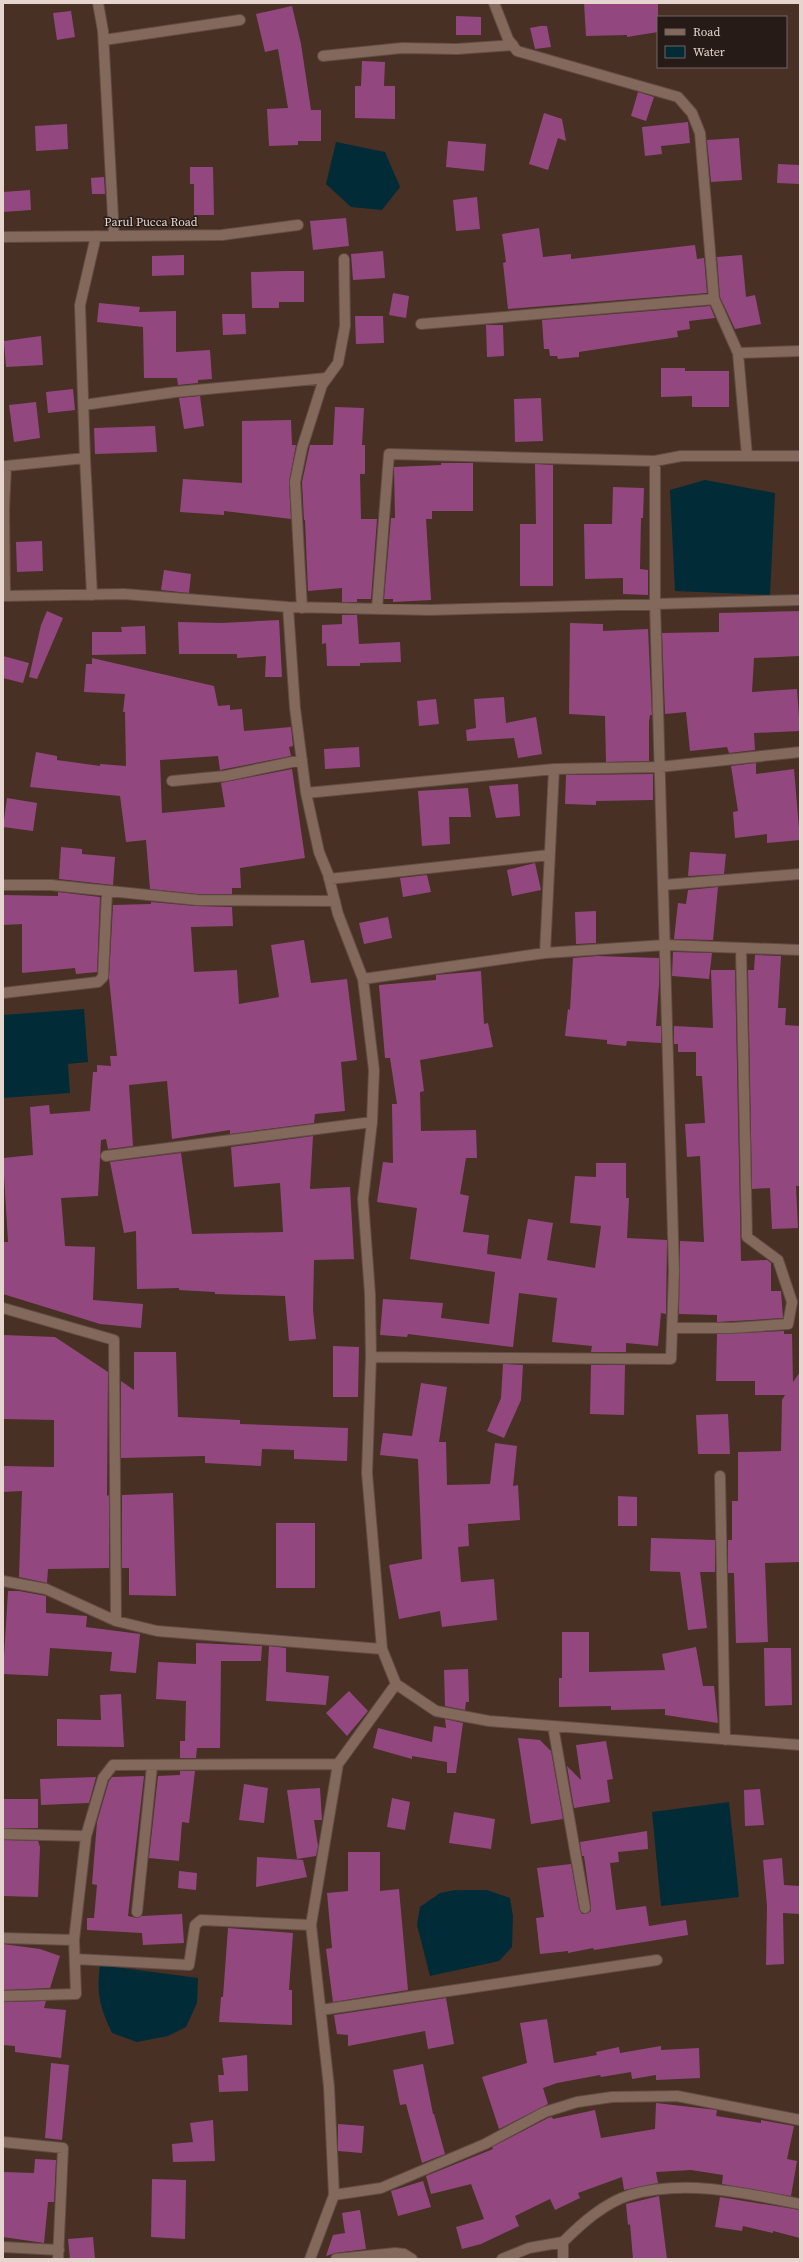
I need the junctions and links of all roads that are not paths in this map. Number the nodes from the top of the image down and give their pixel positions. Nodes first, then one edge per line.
1 (98, 3) edge
2 (494, 3) edge
3 (240, 20) dead end
4 (104, 40) junction
5 (513, 45) junction
6 (323, 56) dead end
7 (298, 225) dead end
8 (96, 236) junction
9 (114, 236) junction
10 (3, 237) edge
11 (344, 259) dead end
12 (714, 299) junction
13 (421, 324) dead end
14 (800, 351) edge
15 (738, 353) junction
16 (327, 378) junction
17 (84, 405) junction
18 (747, 456) junction
19 (800, 456) edge
20 (85, 458) junction
21 (655, 461) junction
22 (92, 595) junction
23 (4, 596) edge
24 (800, 600) edge
25 (655, 604) junction
26 (288, 607) junction
27 (302, 608) junction
28 (377, 609) junction
29 (800, 752) edge
30 (302, 760) junction
31 (660, 768) junction
32 (554, 769) junction
33 (172, 781) dead end
34 (306, 793) junction
35 (549, 855) junction
36 (800, 874) edge
37 (329, 878) junction
38 (3, 884) edge
39 (663, 885) junction
40 (107, 891) junction
41 (335, 901) junction
42 (665, 945) junction
43 (741, 948) junction
44 (800, 950) edge
45 (545, 953) junction
46 (363, 979) junction
47 (3, 993) edge
48 (372, 1122) junction
49 (106, 1156) dead end
50 (3, 1308) edge
51 (672, 1328) junction
52 (371, 1357) junction
53 (720, 1476) dead end
54 (3, 1581) edge
55 (116, 1621) junction
56 (382, 1649) junction
57 (396, 1684) junction
58 (553, 1726) junction
59 (725, 1740) junction
60 (800, 1745) edge
61 (338, 1764) junction
62 (152, 1766) junction
63 (3, 1834) edge
64 (86, 1836) junction
65 (585, 1908) dead end
66 (137, 1912) dead end
67 (311, 1925) junction
68 (3, 1938) edge
69 (74, 1940) junction
70 (75, 1959) junction
71 (657, 1960) dead end
72 (3, 1996) edge
73 (321, 2010) junction
74 (800, 2120) edge
75 (3, 2142) edge
76 (334, 2195) junction
77 (800, 2204) edge
78 (563, 2242) junction
79 (3, 2247) edge
80 (59, 2254) edge
81 (310, 2259) edge
82 (336, 2259) edge
83 (412, 2259) edge
84 (502, 2259) edge
85 (563, 2259) edge

1 - 4 street
2 - 5 street
3 - 4 street
4 - 9 street
5 - 6 street
5 - 12 street
7 - 9 street, Parul Pucca Road
8 - 9 street, Parul Pucca Road
8 - 10 street, Parul Pucca Road
8 - 17 street
11 - 16 street
12 - 13 street
12 - 15 street
14 - 15 street
15 - 18 street
16 - 17 street
16 - 27 street
17 - 20 street
18 - 19 street
18 - 21 street
20 - 22 street
20 - 23 street
21 - 25 street
21 - 28 street
22 - 23 street
22 - 26 street
24 - 25 street
25 - 28 street
25 - 31 street
26 - 27 street
26 - 30 street
27 - 28 street
29 - 31 street
30 - 33 street
30 - 34 street
31 - 32 street
31 - 39 street
32 - 34 street
32 - 35 street
34 - 37 street
35 - 37 street
35 - 45 street
36 - 39 street
37 - 41 street
38 - 40 street
39 - 42 street
40 - 41 street
40 - 47 street
41 - 46 street
42 - 43 street
42 - 45 street
42 - 51 street
43 - 44 street
43 - 51 street
45 - 46 street
46 - 48 street
48 - 49 street
48 - 52 street
50 - 55 street
51 - 52 street
52 - 56 street
53 - 59 street
54 - 55 street
55 - 56 street
56 - 57 street
57 - 58 street
57 - 61 street
58 - 59 street
58 - 65 street
59 - 60 street
61 - 62 street
61 - 67 street
62 - 64 street
62 - 66 street
63 - 64 street
64 - 69 street
67 - 70 street
67 - 73 street
68 - 69 street
69 - 70 street
70 - 72 street
71 - 73 street
73 - 76 street
74 - 76 street
75 - 80 street
76 - 81 street
77 - 78 street
78 - 84 street
78 - 85 street
79 - 80 street
82 - 83 street

